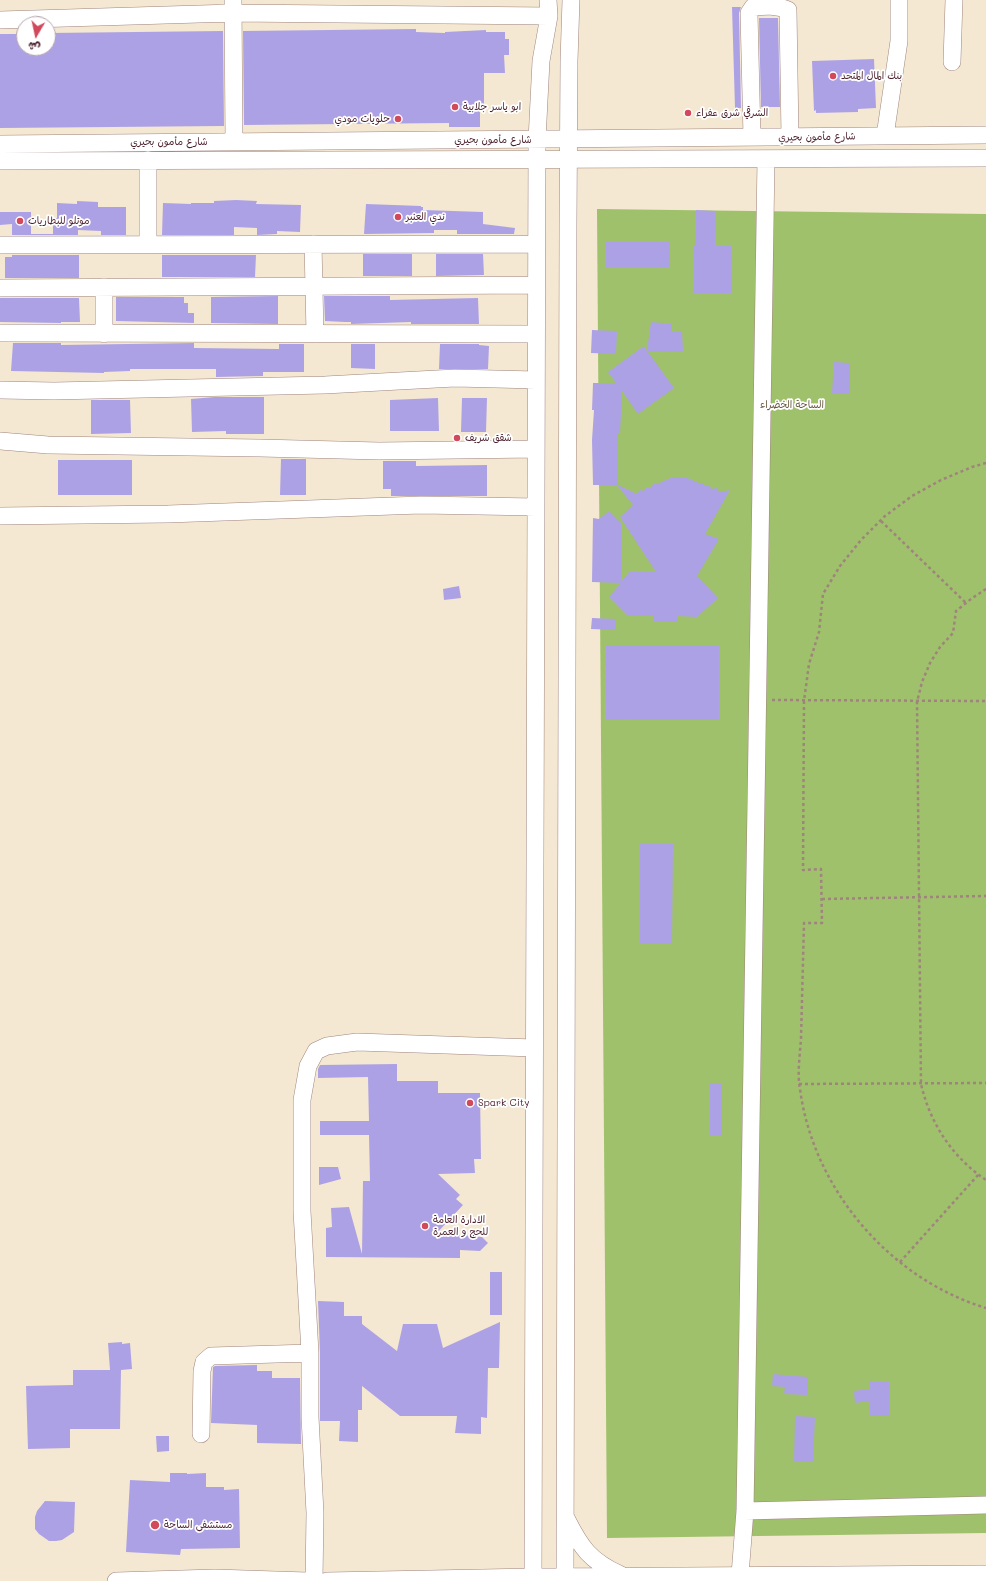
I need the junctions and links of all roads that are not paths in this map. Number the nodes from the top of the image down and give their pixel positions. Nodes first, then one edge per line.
1 (571, 0) edge
2 (899, 0) edge
3 (954, 0) edge
4 (233, 7) edge
5 (548, 8) edge
6 (0, 20) edge
7 (952, 62) dead end
8 (885, 136) junction
9 (986, 136) edge
10 (790, 137) junction
11 (752, 138) junction
12 (537, 140) junction
13 (568, 140) junction
14 (234, 142) junction
15 (0, 144) edge
16 (986, 158) edge
17 (537, 159) junction
18 (568, 159) junction
19 (766, 159) junction
20 (148, 160) junction
21 (0, 161) edge
22 (0, 244) edge
23 (148, 244) junction
24 (313, 244) junction
25 (536, 244) junction
26 (536, 285) junction
27 (314, 286) junction
28 (104, 287) junction
29 (0, 288) edge
30 (0, 333) edge
31 (104, 334) junction
32 (315, 334) junction
33 (536, 334) junction
34 (536, 380) junction
35 (0, 390) edge
36 (0, 441) edge
37 (536, 449) junction
38 (536, 507) junction
39 (0, 516) edge
40 (534, 1048) junction
41 (310, 1353) junction
42 (200, 1434) dead end
43 (986, 1505) edge
44 (745, 1511) junction
45 (565, 1515) junction
46 (986, 1574) edge
47 (740, 1575) junction
48 (623, 1576) junction
49 (533, 1579) edge
50 (565, 1579) edge
51 (116, 1581) edge
52 (307, 1581) edge
53 (314, 1581) edge
54 (327, 1581) edge

1 - 13 street
2 - 8 street
3 - 7 street
4 - 5 street
4 - 6 street
4 - 14 street
5 - 12 street
8 - 9 street, شارع مأمون بحيري
8 - 10 street, شارع مأمون بحيري
10 - 11 street, شارع مأمون بحيري
10 - 11 street
11 - 13 street, شارع مأمون بحيري
12 - 13 street, شارع مأمون بحيري
12 - 14 street, شارع مأمون بحيري
12 - 17 street
13 - 18 street
14 - 15 street, شارع مأمون بحيري
16 - 19 street, شارع مأمون بحيري
17 - 18 street, شارع مأمون بحيري
17 - 20 street, شارع مأمون بحيري
17 - 25 street
18 - 19 street, شارع مأمون بحيري
18 - 45 street
19 - 44 street
20 - 21 street, شارع مأمون بحيري
20 - 23 street
22 - 23 street
23 - 24 street
24 - 25 street
24 - 27 street
25 - 26 street
26 - 27 street
26 - 33 street
27 - 28 street
27 - 32 street
28 - 29 street
28 - 31 street
30 - 31 street
31 - 32 street
32 - 33 street
33 - 34 street
34 - 35 street
34 - 37 street
36 - 37 street
37 - 38 street
38 - 39 street
38 - 40 street
40 - 41 street
40 - 49 street
41 - 42 street
41 - 53 street
43 - 44 street
44 - 47 street
45 - 48 street
45 - 50 street
46 - 47 street
47 - 48 street
48 - 50 street
49 - 50 street
49 - 54 street
51 - 52 street

